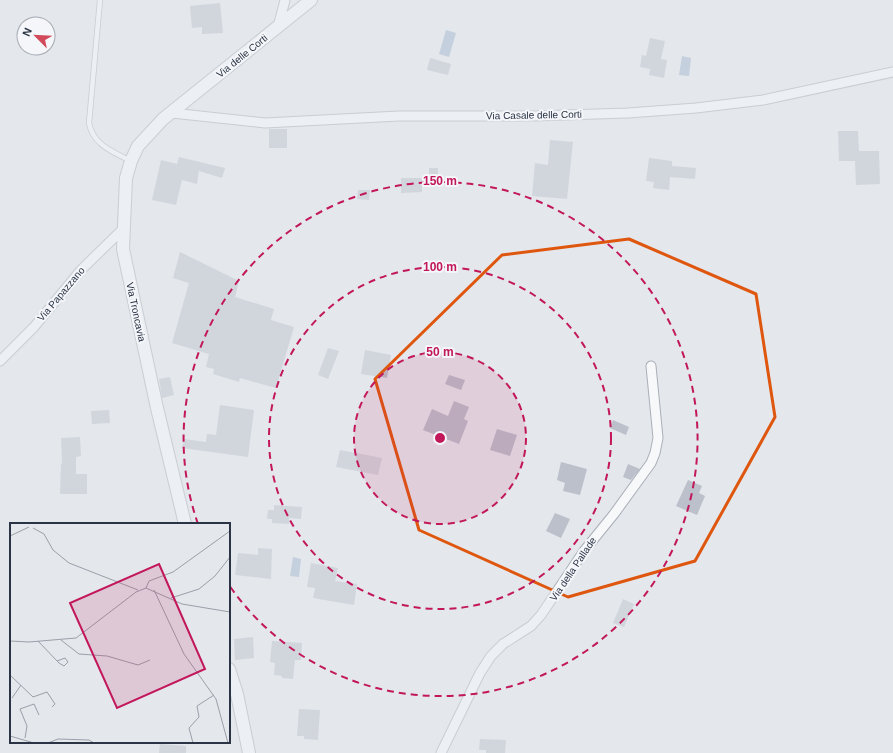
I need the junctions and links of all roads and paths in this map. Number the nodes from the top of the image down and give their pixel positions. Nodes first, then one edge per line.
1 (100, 0) edge
2 (285, 0) edge
3 (311, 0) edge
4 (278, 27) junction
5 (893, 72) edge
6 (172, 113) junction
7 (131, 161) junction
8 (123, 229) junction
9 (0, 361) edge
10 (651, 366) dead end
11 (185, 523) edge
12 (230, 673) edge
13 (249, 753) edge
14 (441, 753) edge

1 - 7 lane
2 - 4 street
3 - 4 street, Via delle Corti
4 - 6 street, Via delle Corti
5 - 6 street, Via Casale delle Corti
6 - 7 street, Via Troncavia
7 - 8 street, Via Troncavia
8 - 9 street, Via Papazzano
8 - 11 street, Via Troncavia
10 - 14 street, Via della Pallade
12 - 13 street

